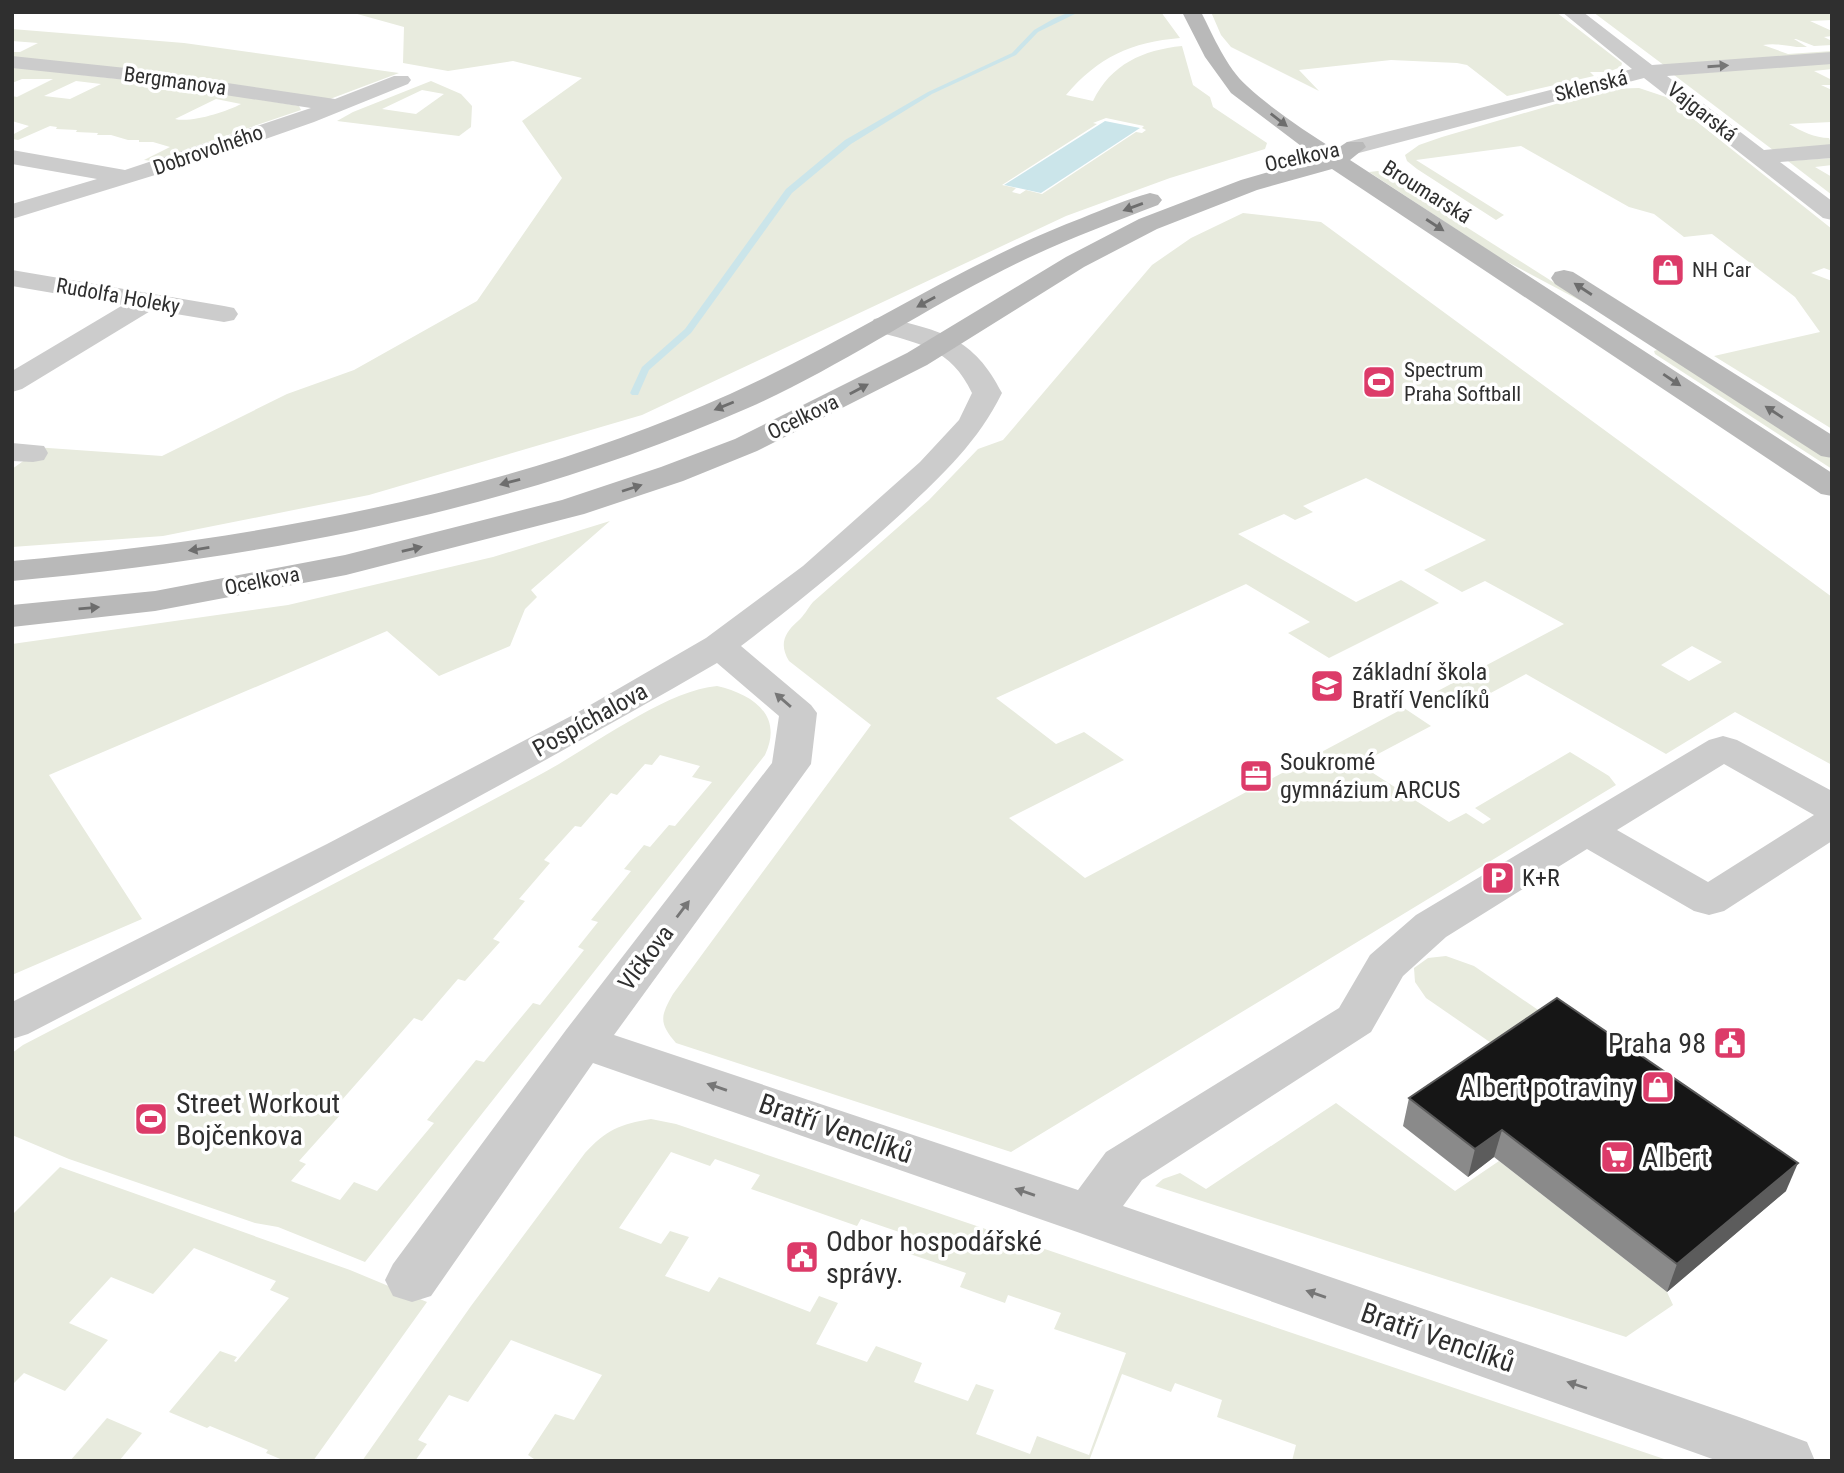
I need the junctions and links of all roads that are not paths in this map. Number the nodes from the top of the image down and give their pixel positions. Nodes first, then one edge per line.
1 (1191, 12) edge
2 (1572, 12) edge
3 (1204, 39) junction
4 (1832, 58) edge
5 (12, 62) edge
6 (1649, 71) junction
7 (1252, 73) dead end
8 (401, 80) dead end
9 (338, 106) junction
10 (1334, 131) dead end
11 (1355, 147) junction
12 (1832, 151) edge
13 (1326, 156) junction
14 (12, 157) edge
15 (1759, 157) junction
16 (1378, 161) dead end
17 (126, 177) junction
18 (1249, 185) junction
19 (1380, 189) junction
20 (12, 212) edge
21 (1832, 213) edge
22 (1547, 267) dead end
23 (12, 278) edge
24 (148, 301) junction
25 (224, 314) dead end
26 (884, 325) junction
27 (1667, 334) junction
28 (944, 342) junction
29 (1615, 343) junction
30 (12, 383) edge
31 (1832, 449) edge
32 (1832, 487) edge
33 (12, 571) edge
34 (12, 615) edge
35 (719, 646) junction
36 (1832, 807) edge
37 (1832, 822) edge
38 (1589, 832) junction
39 (12, 1022) edge
40 (583, 1042) junction
41 (1089, 1214) junction
42 (412, 1280) dead end
43 (1786, 1461) edge

1 - 3 street, Broumarská
2 - 6 street, Vajgarská
3 - 7 street, Broumarská
3 -> 13 street, Broumarská
6 -> 4 street, Sklenská
5 - 9 street, Bergmanova
6 - 11 street, Sklenská
6 - 15 street, Vajgarská
8 - 9 street, Dobrovolného
9 - 17 street, Dobrovolného
10 - 11 street, Broumarská
11 - 13 street, Ocelkova
11 - 16 street, Broumarská
12 - 15 street
13 - 18 street, Ocelkova
13 - 19 street, Broumarská
13 -> 26 street, Ocelkova
14 - 17 street
15 - 21 street, Vajgarská
17 - 20 street, Dobrovolného
18 - 19 street
18 - 28 street, Ocelkova
19 -> 29 street, Broumarská
27 -> 22 street
23 - 24 street, Rudolfa Holeky
24 - 25 street, Rudolfa Holeky
24 - 30 street
26 - 28 street, Pospíchalova
26 -> 33 street, Ocelkova
27 - 29 street
31 -> 27 street
34 -> 28 street, Ocelkova
28 - 35 street, Pospíchalova
29 -> 32 street, Broumarská
35 - 39 street, Pospíchalova
40 -> 35 street, Vlčkova
36 - 38 street
37 - 38 street
38 - 41 street
41 -> 40 street, Bratří Venclíků
40 - 42 street, Vlčkova
43 -> 41 street, Bratří Venclíků

